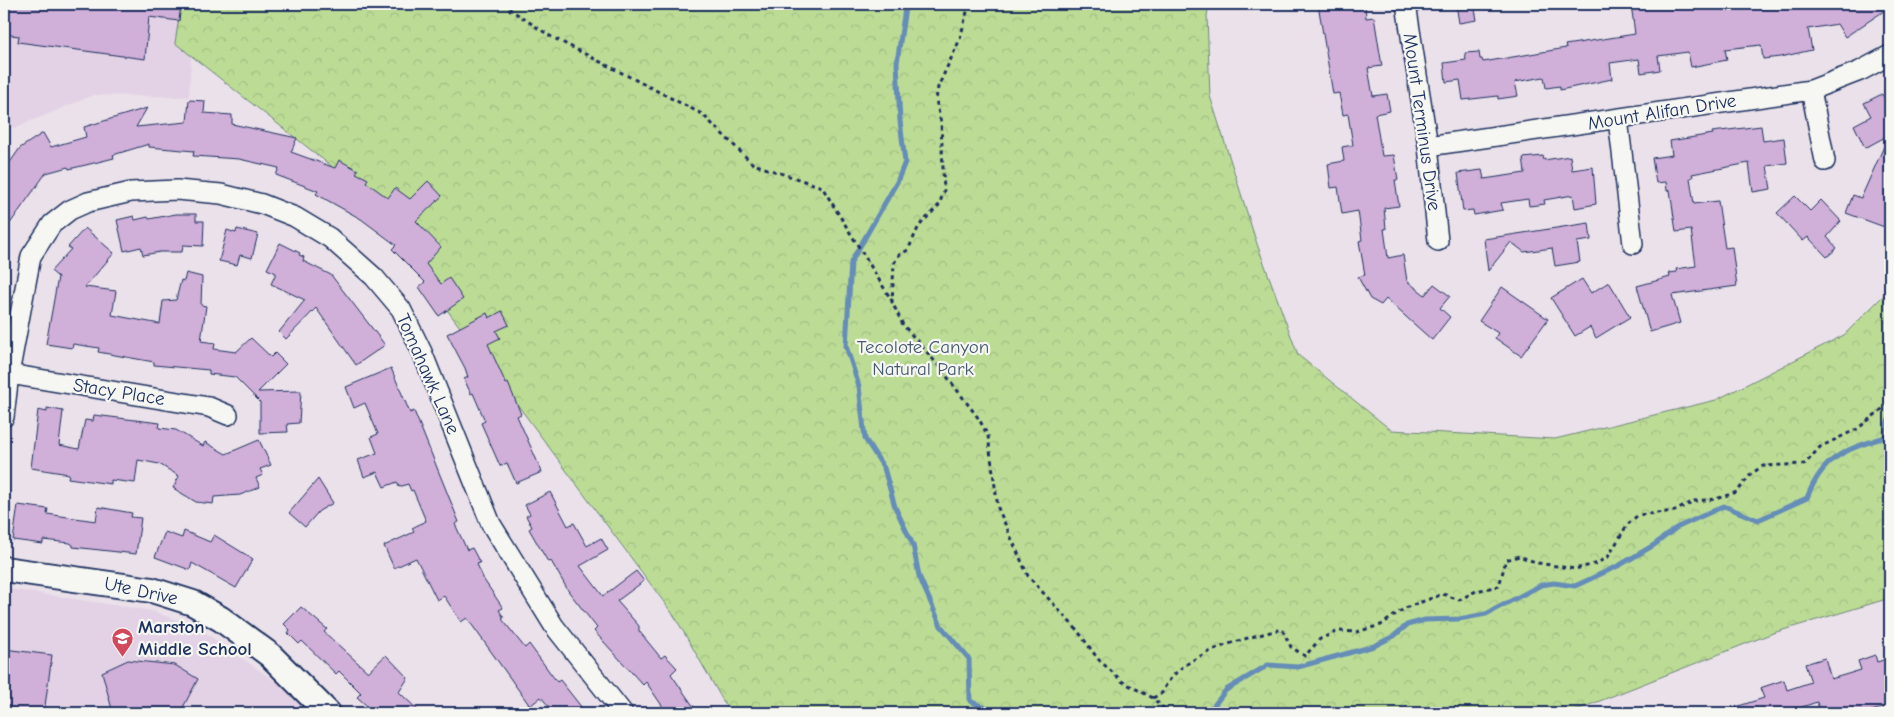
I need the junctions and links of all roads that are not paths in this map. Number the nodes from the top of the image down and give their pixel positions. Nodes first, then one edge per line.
1 (1406, 4) edge
2 (1890, 55) edge
3 (1811, 90) junction
4 (1618, 119) junction
5 (1428, 146) junction
6 (1825, 161) dead end
7 (1438, 240) dead end
8 (1633, 244) dead end
9 (8, 374) junction
10 (228, 415) dead end
11 (4, 417) edge
12 (4, 569) edge
13 (328, 713) edge
14 (622, 713) edge

1 - 5 street, Mount Terminus Drive
2 - 3 street, Mount Alifan Drive
3 - 4 street, Mount Alifan Drive
3 - 6 street
4 - 5 street, Mount Alifan Drive
4 - 8 street
5 - 7 street, Mount Terminus Drive
9 - 10 street, Stacy Place
9 - 11 street, Tomahawk Lane
9 - 14 street, Tomahawk Lane
12 - 13 street, Ute Drive

